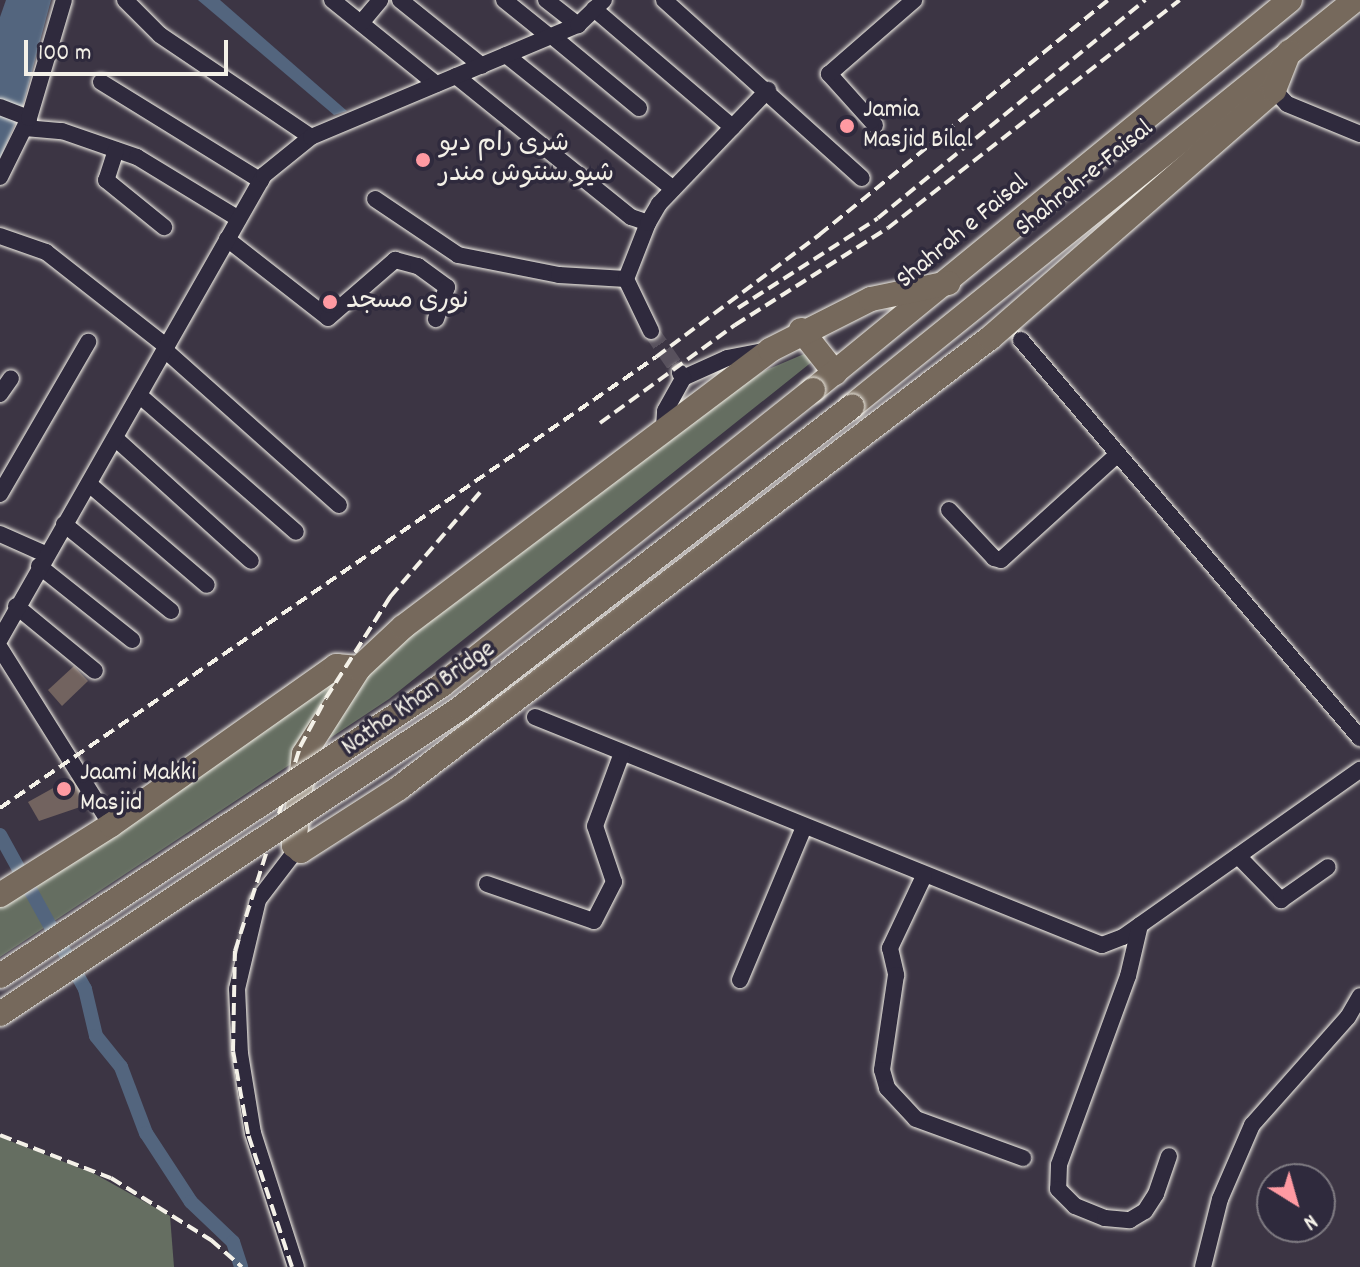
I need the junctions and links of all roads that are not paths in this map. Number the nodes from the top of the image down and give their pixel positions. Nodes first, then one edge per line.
1 (64, 0) edge
2 (125, 0) edge
3 (332, 0) edge
4 (380, 0) edge
5 (400, 0) edge
6 (504, 0) edge
7 (546, 0) edge
8 (664, 0) edge
9 (914, 0) edge
10 (1290, 0) edge
11 (1355, 0) edge
12 (599, 5) edge
13 (361, 23) junction
14 (578, 25) junction
15 (551, 36) junction
16 (1289, 52) junction
17 (506, 55) junction
18 (482, 66) junction
19 (456, 76) junction
20 (101, 82) dead end
21 (436, 84) junction
22 (768, 90) junction
23 (1274, 90) junction
24 (0, 107) edge
25 (639, 108) dead end
26 (1147, 114) joint
27 (27, 123) junction
28 (875, 125) dead end
29 (732, 127) junction
30 (1360, 134) edge
31 (311, 137) junction
32 (116, 150) junction
33 (0, 177) edge
34 (862, 178) dead end
35 (261, 181) junction
36 (673, 189) junction
37 (375, 199) dead end
38 (239, 219) junction
39 (648, 223) junction
40 (164, 227) dead end
41 (0, 236) edge
42 (227, 239) junction
43 (626, 279) junction
44 (948, 283) junction
45 (436, 319) dead end
46 (801, 330) junction
47 (651, 331) tunnel mouth
48 (1021, 340) dead end
49 (88, 342) dead end
50 (166, 348) junction
51 (770, 350) junction
52 (902, 365) junction
53 (835, 373) junction
54 (11, 378) dead end
55 (813, 390) joint
56 (925, 390) junction
57 (0, 394) edge
58 (139, 395) junction
59 (852, 406) joint
60 (664, 427) junction
61 (115, 438) junction
62 (1118, 454) junction
63 (89, 484) junction
64 (0, 494) edge
65 (339, 505) dead end
66 (949, 510) dead end
67 (64, 524) junction
68 (296, 532) dead end
69 (0, 534) edge
70 (42, 560) junction
71 (251, 561) dead end
72 (207, 585) dead end
73 (171, 611) dead end
74 (9, 613) edge
75 (0, 639) edge
76 (132, 640) dead end
77 (0, 648) edge
78 (359, 668) junction
79 (95, 671) dead end
80 (535, 717) dead end
81 (1360, 738) edge
82 (622, 753) junction
83 (1360, 770) edge
84 (111, 825) junction
85 (804, 827) junction
86 (297, 849) junction
87 (1238, 856) junction
88 (1328, 867) dead end
89 (924, 876) junction
90 (487, 884) dead end
91 (1, 894) edge
92 (1140, 925) junction
93 (0, 976) edge
94 (740, 980) dead end
95 (1360, 996) edge
96 (0, 1014) edge
97 (1169, 1156) dead end
98 (1023, 1158) dead end
99 (296, 1267) edge
100 (1203, 1267) edge

1 - 27 street
2 - 31 street
3 - 13 street
4 - 13 street
5 - 18 street
6 - 15 street
7 - 14 street
8 - 22 street
9 - 28 street
10 - 26 highway, Shahrah-e-Faisal
11 - 16 highway, Shahrah-e-Faisal
12 - 14 street
12 - 29 street
13 - 21 street
14 - 15 street
15 - 17 street
15 - 25 street
16 - 23 highway
16 - 52 highway, Shahrah-e-Faisal
17 - 18 street
17 - 36 street
18 - 19 street
19 - 21 street
19 - 39 street
20 - 35 street
21 - 31 street
22 - 29 street
22 - 34 street
23 - 30 street
23 - 56 highway
24 - 27 street
26 - 44 highway, Shahrah e Faisal
27 - 32 street
27 - 33 street
29 - 36 street
31 - 35 street
32 - 38 street
32 - 40 street
35 - 38 street
36 - 39 street
37 - 43 street
38 - 42 street
39 - 43 street
41 - 50 street
42 - 45 street
42 - 50 street
43 - 47 street
44 - 46 highway
44 - 53 highway, Shahrah e Faisal
46 - 51 highway
46 - 53 highway
48 - 62 street
49 - 64 street
50 - 58 street
50 - 65 street
51 - 60 highway
51 - 60 street
52 - 56 highway
52 - 59 highway, Shahrah-e-Faisal
53 - 55 highway, Shahrah e Faisal
54 - 57 street
55 - 93 highway, Natha Khan Bridge, bridge
56 - 86 highway
58 - 61 street
58 - 68 street
59 - 96 highway, Natha Khan Bridge, bridge
60 - 78 highway
61 - 63 street
61 - 71 street
62 - 66 street
62 - 81 street
63 - 67 street
63 - 72 street
67 - 70 street
67 - 73 street
69 - 70 street
70 - 74 street
70 - 76 street
74 - 75 street
74 - 79 street
77 - 84 street
78 - 84 highway
78 - 86 highway
80 - 82 street
82 - 85 street
82 - 90 street
83 - 87 street
84 - 91 highway
85 - 89 street
85 - 94 street
86 - 99 street
87 - 88 street
87 - 92 street
89 - 92 street
89 - 98 street
92 - 97 street
95 - 100 street

